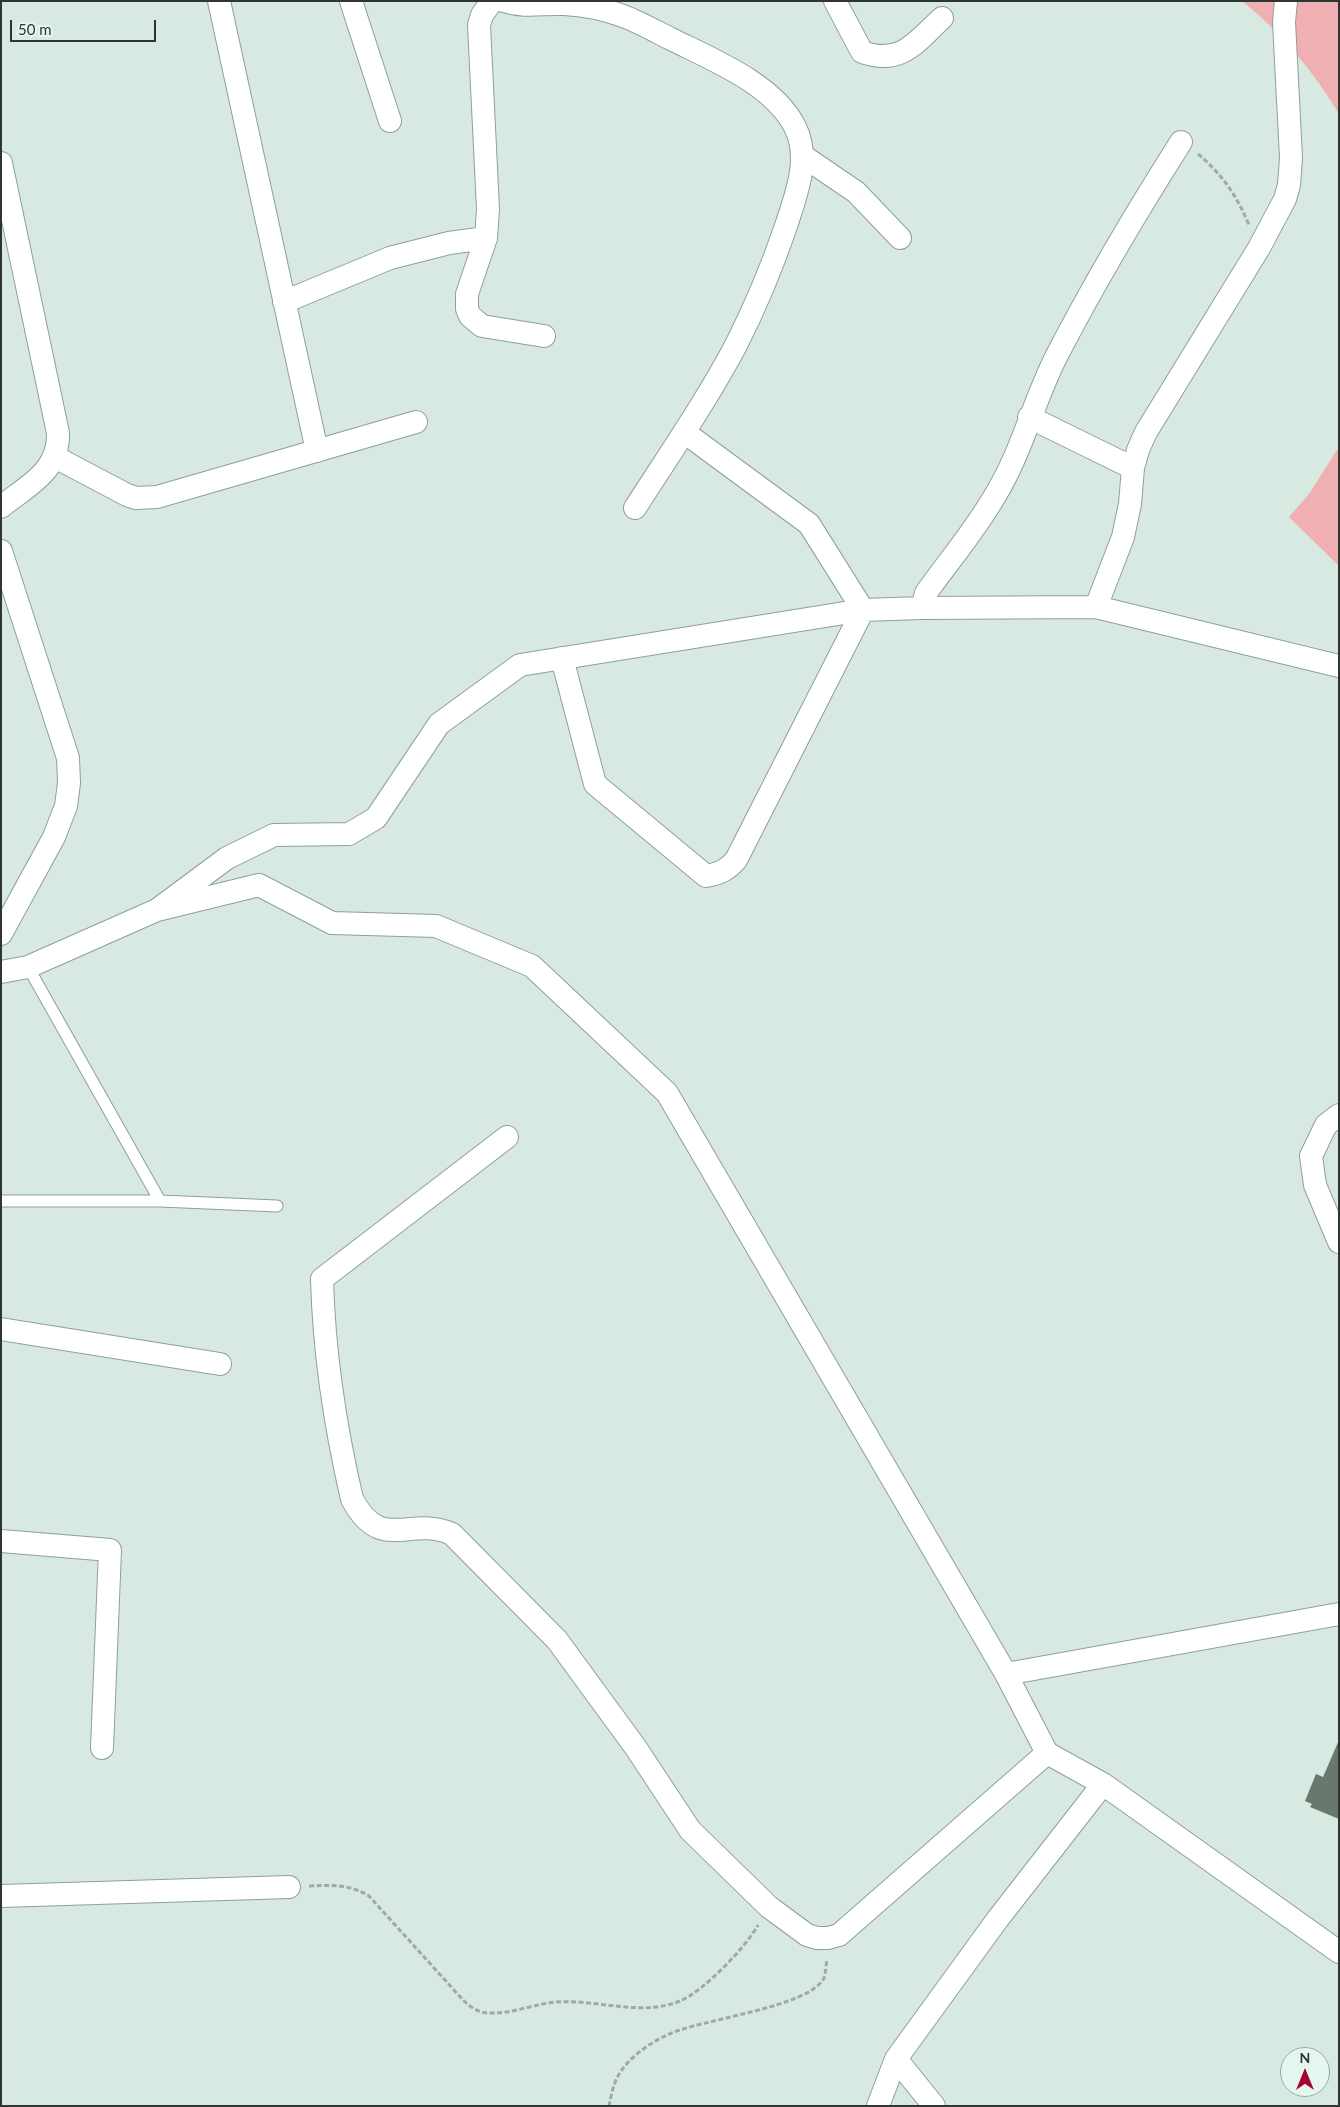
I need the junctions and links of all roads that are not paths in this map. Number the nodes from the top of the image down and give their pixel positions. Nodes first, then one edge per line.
1 (219, 1) edge
2 (351, 1) edge
3 (492, 1) edge
4 (504, 1) edge
5 (835, 1) edge
6 (1286, 1) edge
7 (942, 18) dead end
8 (390, 121) dead end
9 (1181, 142) road end
10 (802, 156) junction
11 (1, 163) edge
12 (486, 238) junction
13 (900, 238) dead end
14 (284, 302) junction
15 (544, 336) dead end
16 (1029, 417) junction
17 (416, 422) dead end
18 (684, 432) junction
19 (316, 451) junction
20 (55, 457) junction
21 (1133, 468) junction
22 (1, 507) edge
23 (635, 508) dead end
24 (1, 551) edge
25 (1096, 607) junction
26 (922, 608) junction
27 (863, 610) junction
28 (562, 658) junction
29 (1339, 666) edge
30 (157, 910) junction
31 (1, 934) edge
32 (28, 967) junction
33 (1, 972) edge
34 (1339, 1115) edge
35 (507, 1137) dead end
36 (1, 1200) edge
37 (160, 1201) junction
38 (277, 1206) dead end
39 (1339, 1242) edge
40 (1, 1329) edge
41 (220, 1364) dead end
42 (1, 1541) edge
43 (1339, 1614) edge
44 (1006, 1674) junction
45 (102, 1748) dead end
46 (1047, 1753) junction
47 (1103, 1784) junction
48 (289, 1887) road end
49 (1, 1896) edge
50 (1339, 1952) edge
51 (896, 2059) junction
52 (878, 2106) edge
53 (934, 2106) edge

1 - 14 street
2 - 8 street
3 - 12 street
4 - 10 street
5 - 7 street
6 - 21 street
9 - 16 street
10 - 13 street
10 - 18 street
11 - 20 street
12 - 14 street
12 - 15 street
14 - 19 street
16 - 21 street
16 - 26 street
17 - 19 street
18 - 23 street
18 - 27 street
19 - 20 street
20 - 22 street
21 - 25 street
24 - 31 street
25 - 26 street
25 - 29 street
26 - 27 street
27 - 28 street
27 - 28 street
28 - 30 street
30 - 32 street
30 - 44 street
32 - 33 street
32 - 37 lane
34 - 39 street
35 - 46 street
36 - 37 lane
37 - 38 lane
40 - 41 street
42 - 45 street
43 - 44 street
44 - 46 street
46 - 47 street
47 - 50 street
47 - 51 street
48 - 49 street
51 - 52 street
51 - 53 street

